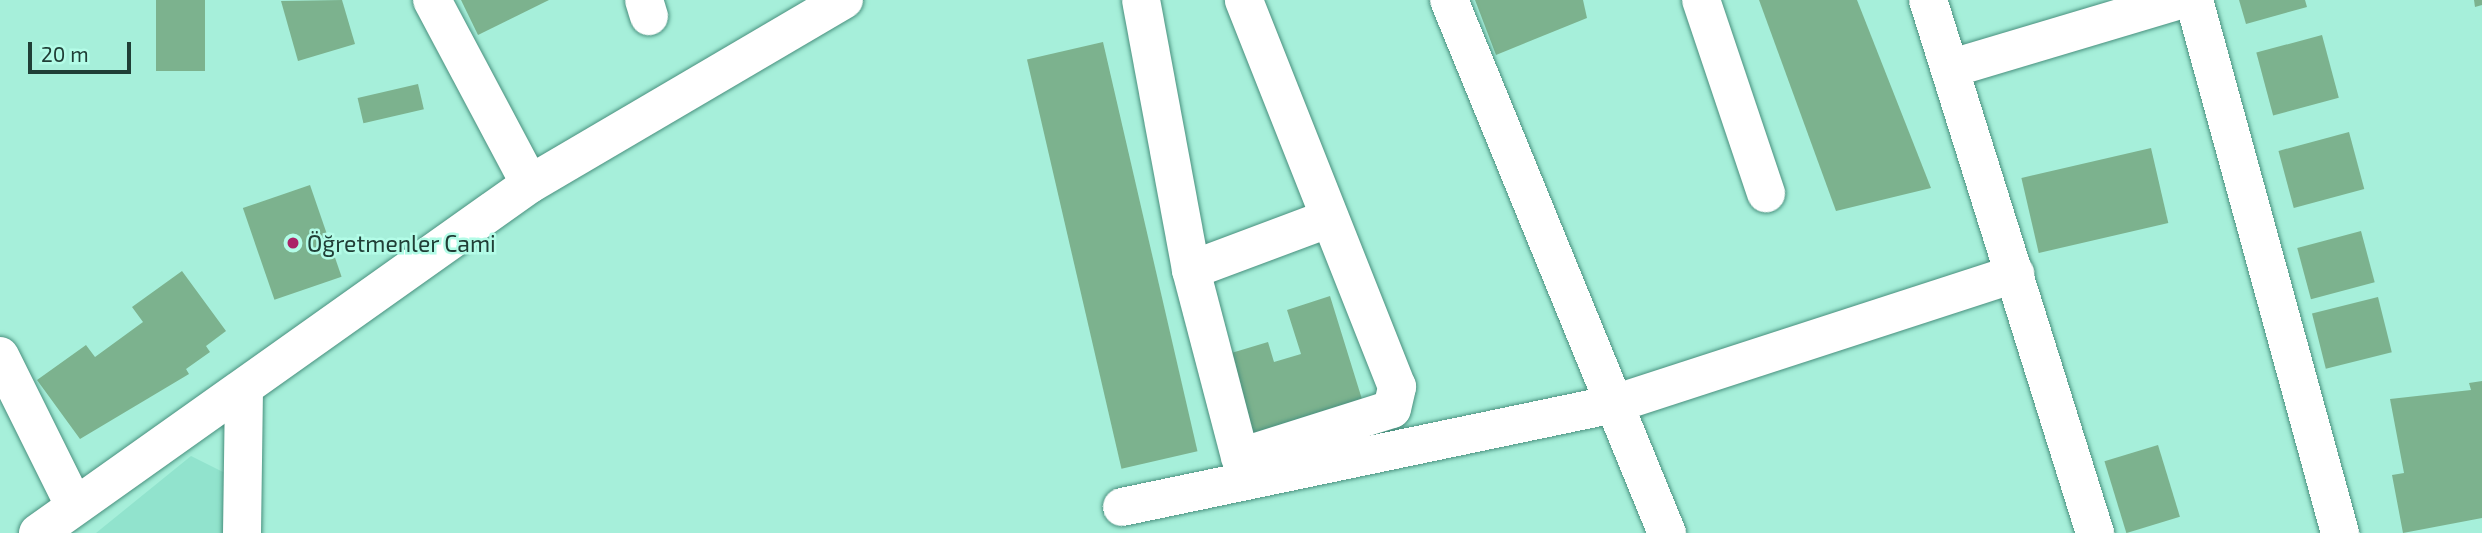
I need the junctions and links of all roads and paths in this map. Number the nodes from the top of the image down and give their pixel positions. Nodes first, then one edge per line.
1 (432, 0) edge
2 (844, 0) edge
3 (1141, 0) edge
4 (1244, 0) edge
5 (1449, 0) edge
6 (1701, 0) edge
7 (1928, 0) edge
8 (2180, 0) edge
9 (2194, 0) edge
10 (1952, 68) junction
11 (530, 184) junction
12 (1766, 193) dead end
13 (1330, 218) junction
14 (1191, 270) junction
15 (2015, 274) junction
16 (0, 356) edge
17 (244, 388) junction
18 (1614, 404) junction
19 (73, 503) junction
20 (1122, 508) dead end
21 (38, 533) edge
22 (242, 533) edge
23 (1667, 533) edge
24 (2095, 533) edge
25 (2340, 533) edge

1 - 11 street
2 - 11 street
3 - 14 street
4 - 13 street
5 - 18 street
6 - 12 street
7 - 10 street
8 - 10 street
9 - 25 street
10 - 15 street
11 - 17 street
13 - 14 street
13 - 14 street
15 - 18 street
15 - 24 street
16 - 19 street
17 - 19 street
17 - 22 street
18 - 20 street
18 - 23 street
19 - 21 street

